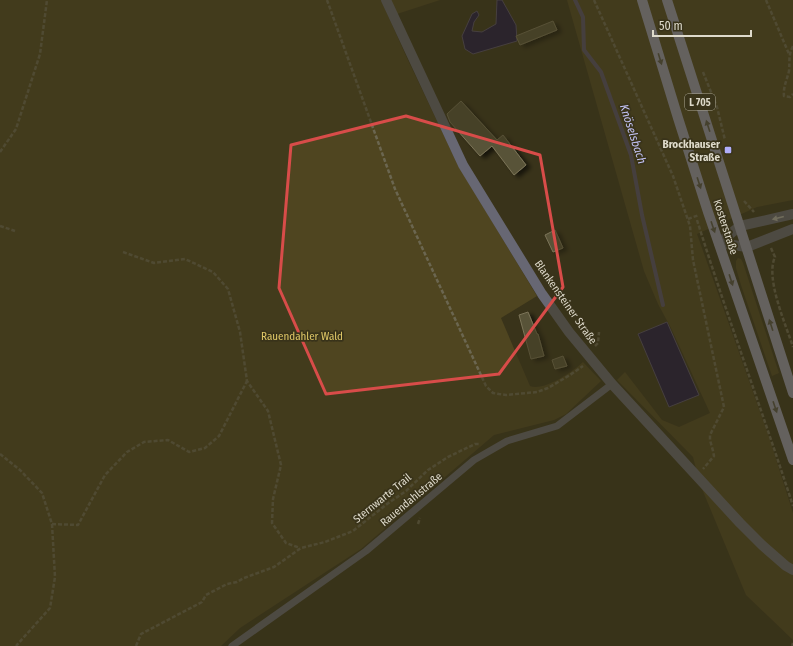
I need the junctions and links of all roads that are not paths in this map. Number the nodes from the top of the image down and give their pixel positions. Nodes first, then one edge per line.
1 (386, 0) edge
2 (642, 0) edge
3 (667, 0) edge
4 (793, 214) edge
5 (740, 226) junction
6 (793, 229) edge
7 (719, 243) junction
8 (747, 248) junction
9 (612, 384) junction
10 (793, 393) edge
11 (793, 460) edge
12 (793, 570) edge
13 (232, 646) edge

1 - 9 street, Blankensteiner Straße
2 -> 7 main road, Kosterstraße / L 705
5 -> 3 main road, Kosterstraße / L 705
4 -> 5 street
5 - 7 street
5 - 8 main road, Kosterstraße / L 705
6 - 8 street
7 - 8 street
7 -> 11 main road, Kosterstraße / L 705
10 -> 8 main road, Kosterstraße / L 705
9 - 12 street, Blankensteiner Straße
9 - 13 lane, Rauendahlstraße

